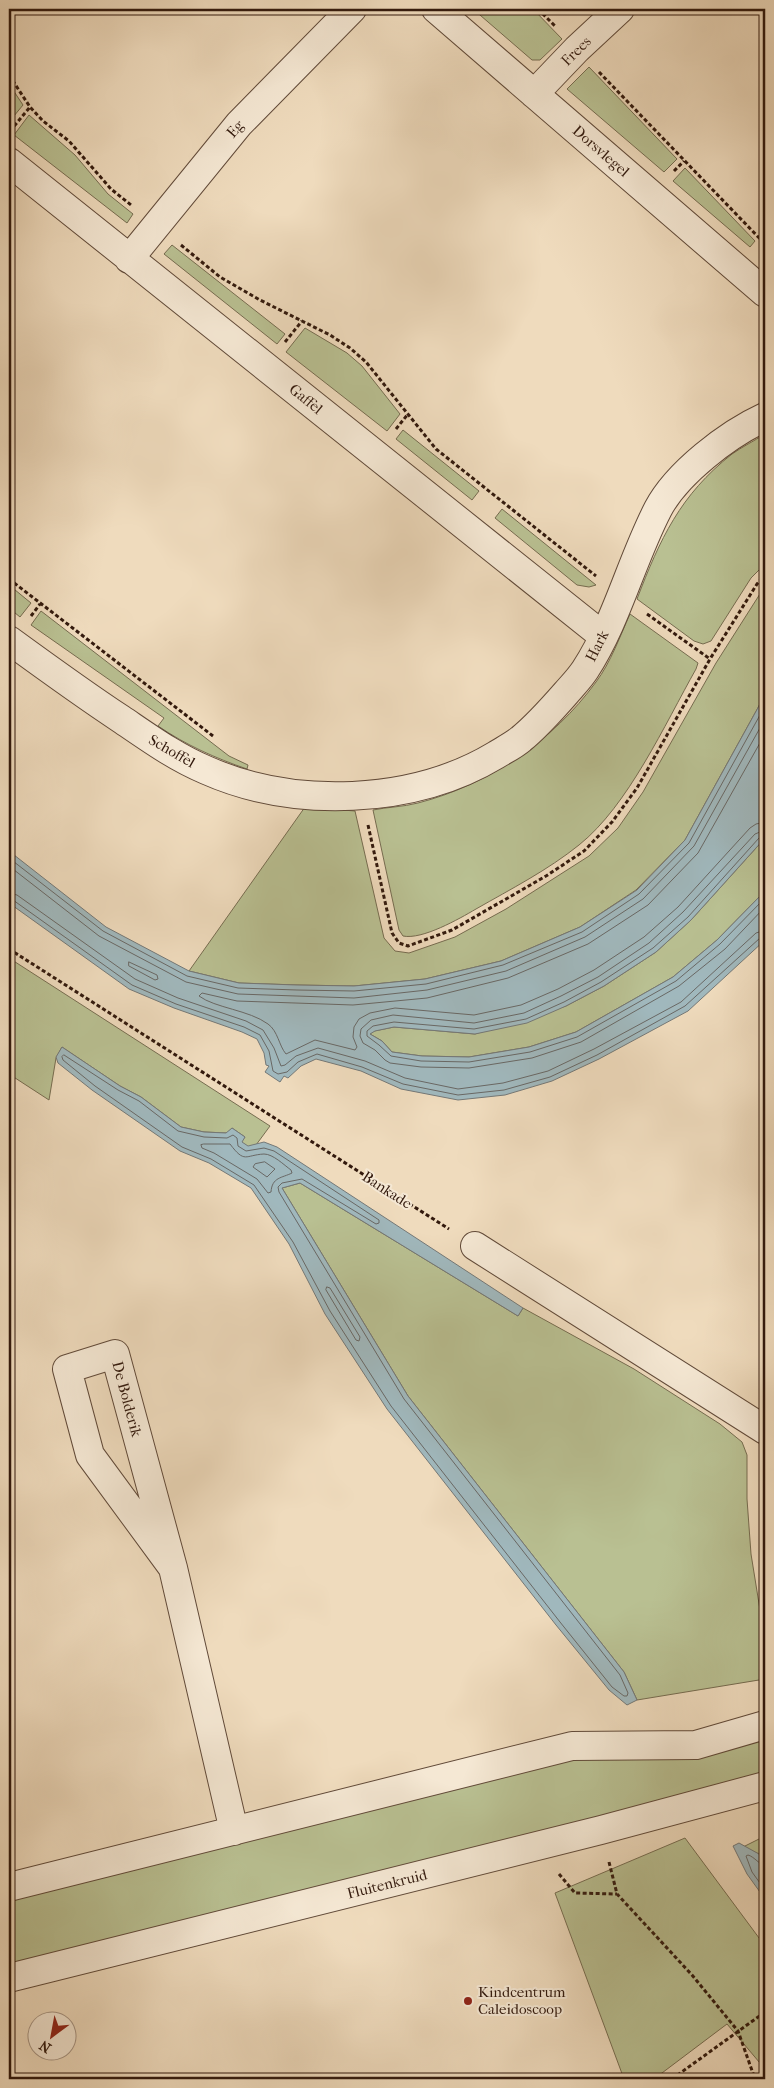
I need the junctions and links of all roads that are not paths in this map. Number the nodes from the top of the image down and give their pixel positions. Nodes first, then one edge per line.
1 (352, 9) edge
2 (436, 9) edge
3 (620, 9) edge
4 (534, 94) junction
5 (9, 162) edge
6 (129, 259) junction
7 (765, 293) edge
8 (765, 417) edge
9 (603, 636) junction
10 (9, 640) edge
11 (361, 795) joint
12 (476, 1246) road end
13 (765, 1430) edge
14 (173, 1568) junction
15 (765, 1725) edge
16 (765, 1786) edge
17 (234, 1831) junction
18 (9, 1887) edge
19 (9, 1978) edge

1 - 6 street, Eg
2 - 4 street, Dorsvlegel
3 - 4 street, Frees
4 - 7 street, Dorsvlegel
5 - 6 street, Gaffel
6 - 9 street, Gaffel
8 - 9 street, Hark
9 - 11 street, Hark
10 - 11 street, Schoffel
12 - 13 street
14 - 14 street, De Bolderik
14 - 17 street, De Bolderik
15 - 17 street
16 - 19 street, Fluitenkruid
17 - 18 street

